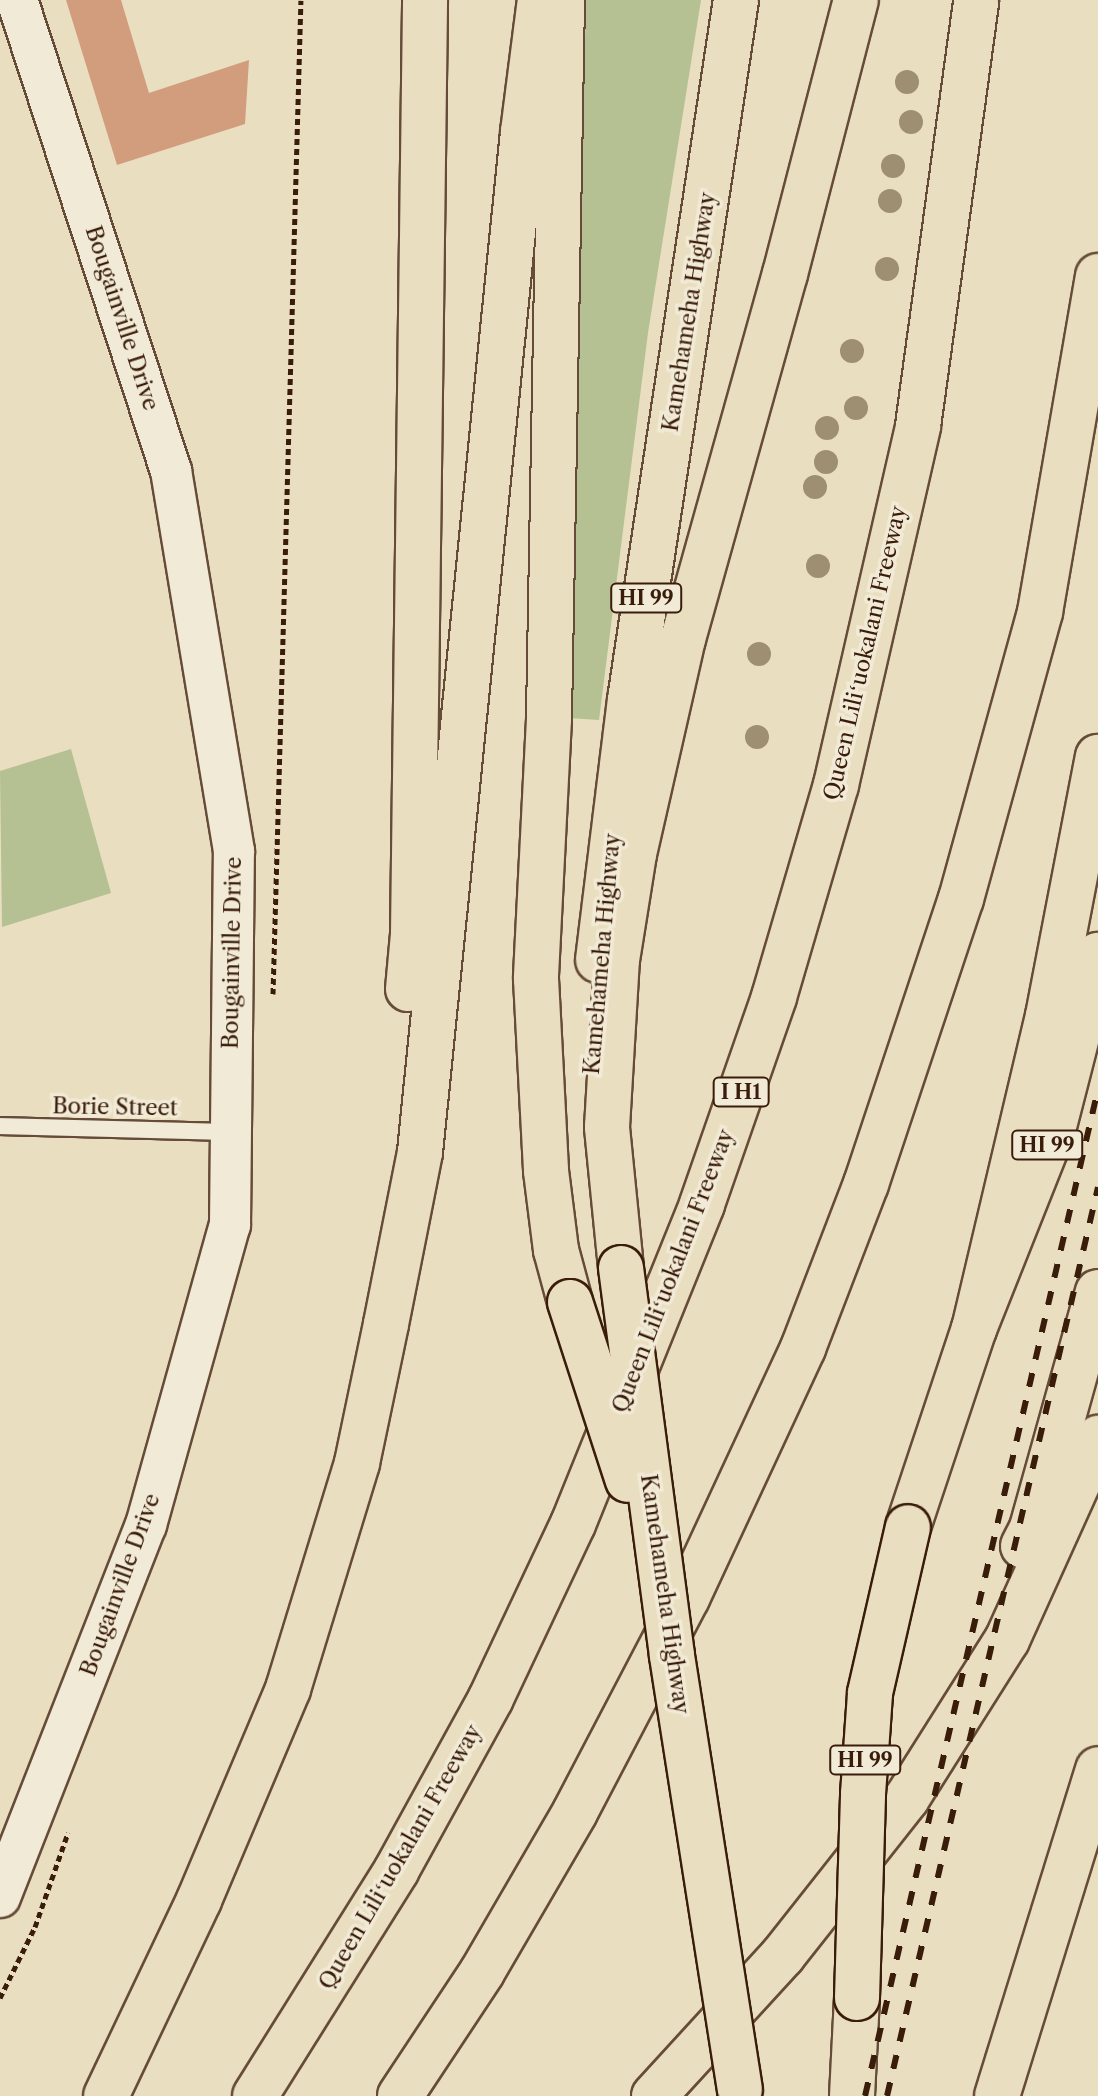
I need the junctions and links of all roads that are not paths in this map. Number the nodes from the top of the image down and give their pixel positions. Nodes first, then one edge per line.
1 (17, 0) edge
2 (425, 0) edge
3 (540, 0) edge
4 (562, 0) edge
5 (736, 0) edge
6 (856, 0) edge
7 (976, 0) edge
8 (1098, 276) edge
9 (1098, 757) edge
10 (1098, 955) edge
11 (0, 1126) edge
12 (229, 1132) junction
13 (605, 1188) junction
14 (1098, 1292) edge
15 (974, 1329) junction
16 (1098, 1438) edge
17 (663, 1585) junction
18 (1098, 1769) edge
19 (907, 1798) junction
20 (4, 1881) edge
21 (199, 1900) junction
22 (740, 2093) edge
23 (106, 2096) edge
24 (255, 2096) edge
25 (400, 2096) edge
26 (654, 2096) edge
27 (852, 2096) edge
28 (997, 2096) edge

1 - 12 street, Bougainville Drive
2 - 21 main road
3 - 21 main road
4 - 17 main road, bridge
5 - 13 main road, Kamehameha Highway / HI 99
6 - 13 main road
7 - 24 main road, Queen Liliʻuokalani Freeway / I H1
8 - 25 main road
9 - 15 main road
10 - 15 main road, HI 99
11 - 12 lane, Borie Street
12 - 20 street, Bougainville Drive
13 - 17 main road, Kamehameha Highway, bridge
14 - 19 main road
15 - 27 main road, HI 99, bridge
16 - 19 main road
17 - 22 main road, Kamehameha Highway, bridge
18 - 28 main road
19 - 26 main road
21 - 23 main road

